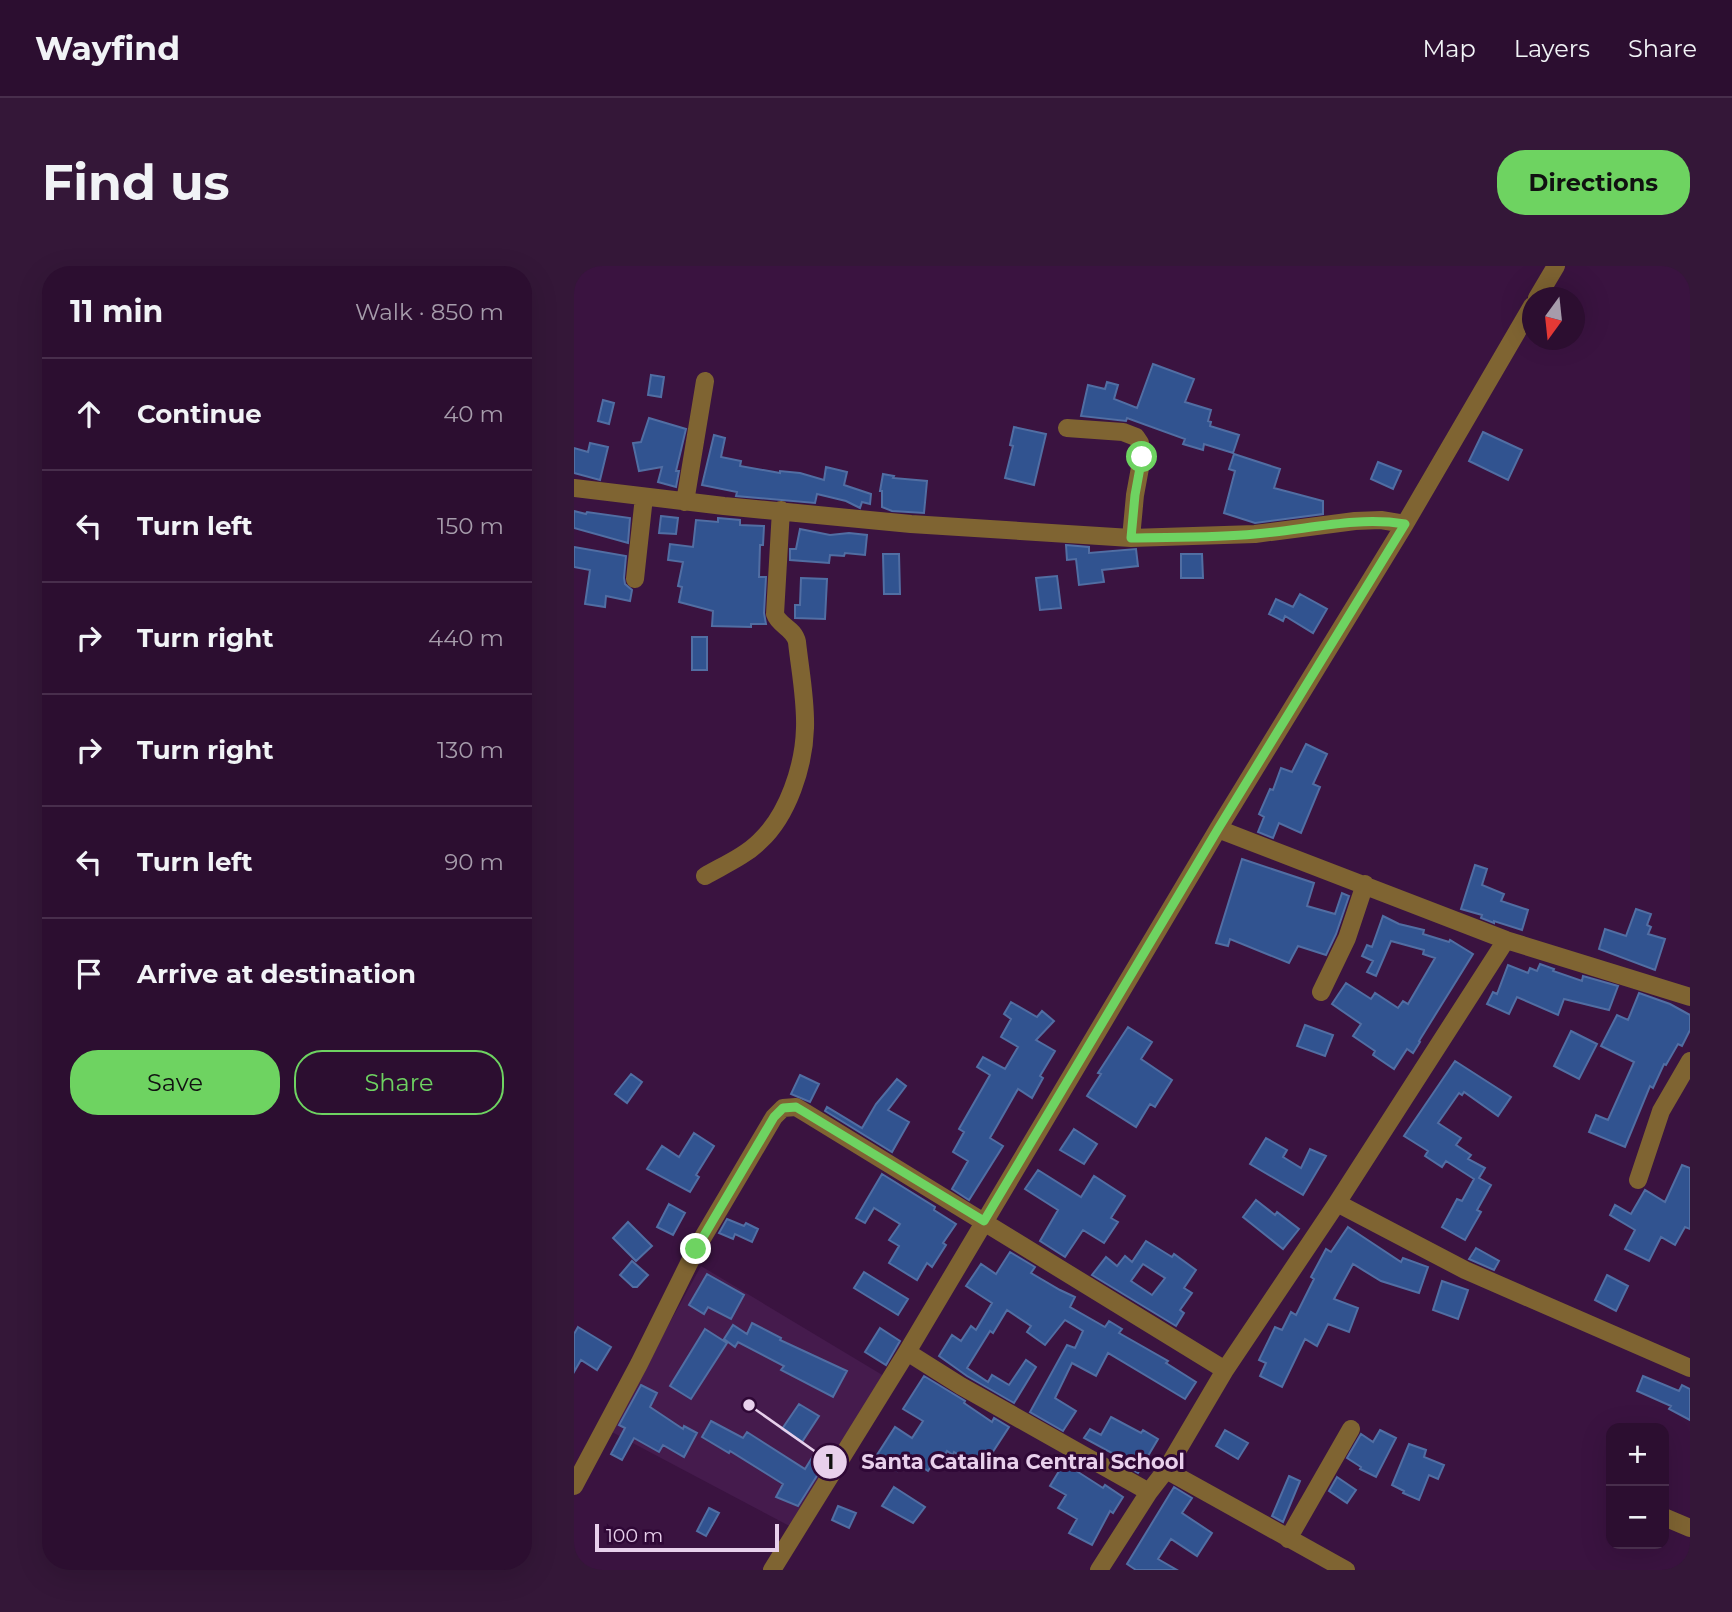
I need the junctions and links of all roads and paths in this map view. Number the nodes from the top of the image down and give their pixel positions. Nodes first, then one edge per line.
1 (1556, 266) edge
2 (1544, 287) edge
3 (1522, 323) edge
4 (705, 381) dead end
5 (1067, 428) dead end
6 (574, 488) edge
7 (644, 497) junction
8 (685, 502) junction
9 (781, 510) junction
10 (1405, 524) junction
11 (1131, 538) junction
12 (635, 579) dead end
13 (1218, 829) junction
14 (705, 876) dead end
15 (1365, 884) junction
16 (1506, 940) junction
17 (1321, 992) dead end
18 (1690, 997) edge
19 (1690, 1061) edge
20 (1638, 1180) dead end
21 (1337, 1203) junction
22 (984, 1221) junction
23 (907, 1352) junction
24 (1690, 1368) edge
25 (1225, 1370) junction
26 (1351, 1429) dead end
27 (1166, 1470) junction
28 (574, 1486) edge
29 (1149, 1492) junction
30 (1669, 1519) edge
31 (1690, 1528) edge
32 (1288, 1539) junction
33 (772, 1570) edge
34 (1099, 1570) edge
35 (1346, 1570) edge

1 - 2 street
3 - 10 street
4 - 8 street
5 - 11 street
6 - 7 street
7 - 8 street
7 - 12 street
8 - 9 street
9 - 11 street
9 - 14 street
10 - 11 street
10 - 13 street
13 - 15 street
13 - 22 street
15 - 16 street
15 - 17 street
16 - 18 street
16 - 21 street
19 - 20 street
21 - 24 street
21 - 25 street
22 - 23 street
22 - 25 street
22 - 28 street
23 - 29 street
23 - 33 street
25 - 27 street
26 - 32 street
27 - 29 street
27 - 32 street
29 - 34 street
30 - 31 street
32 - 35 street

